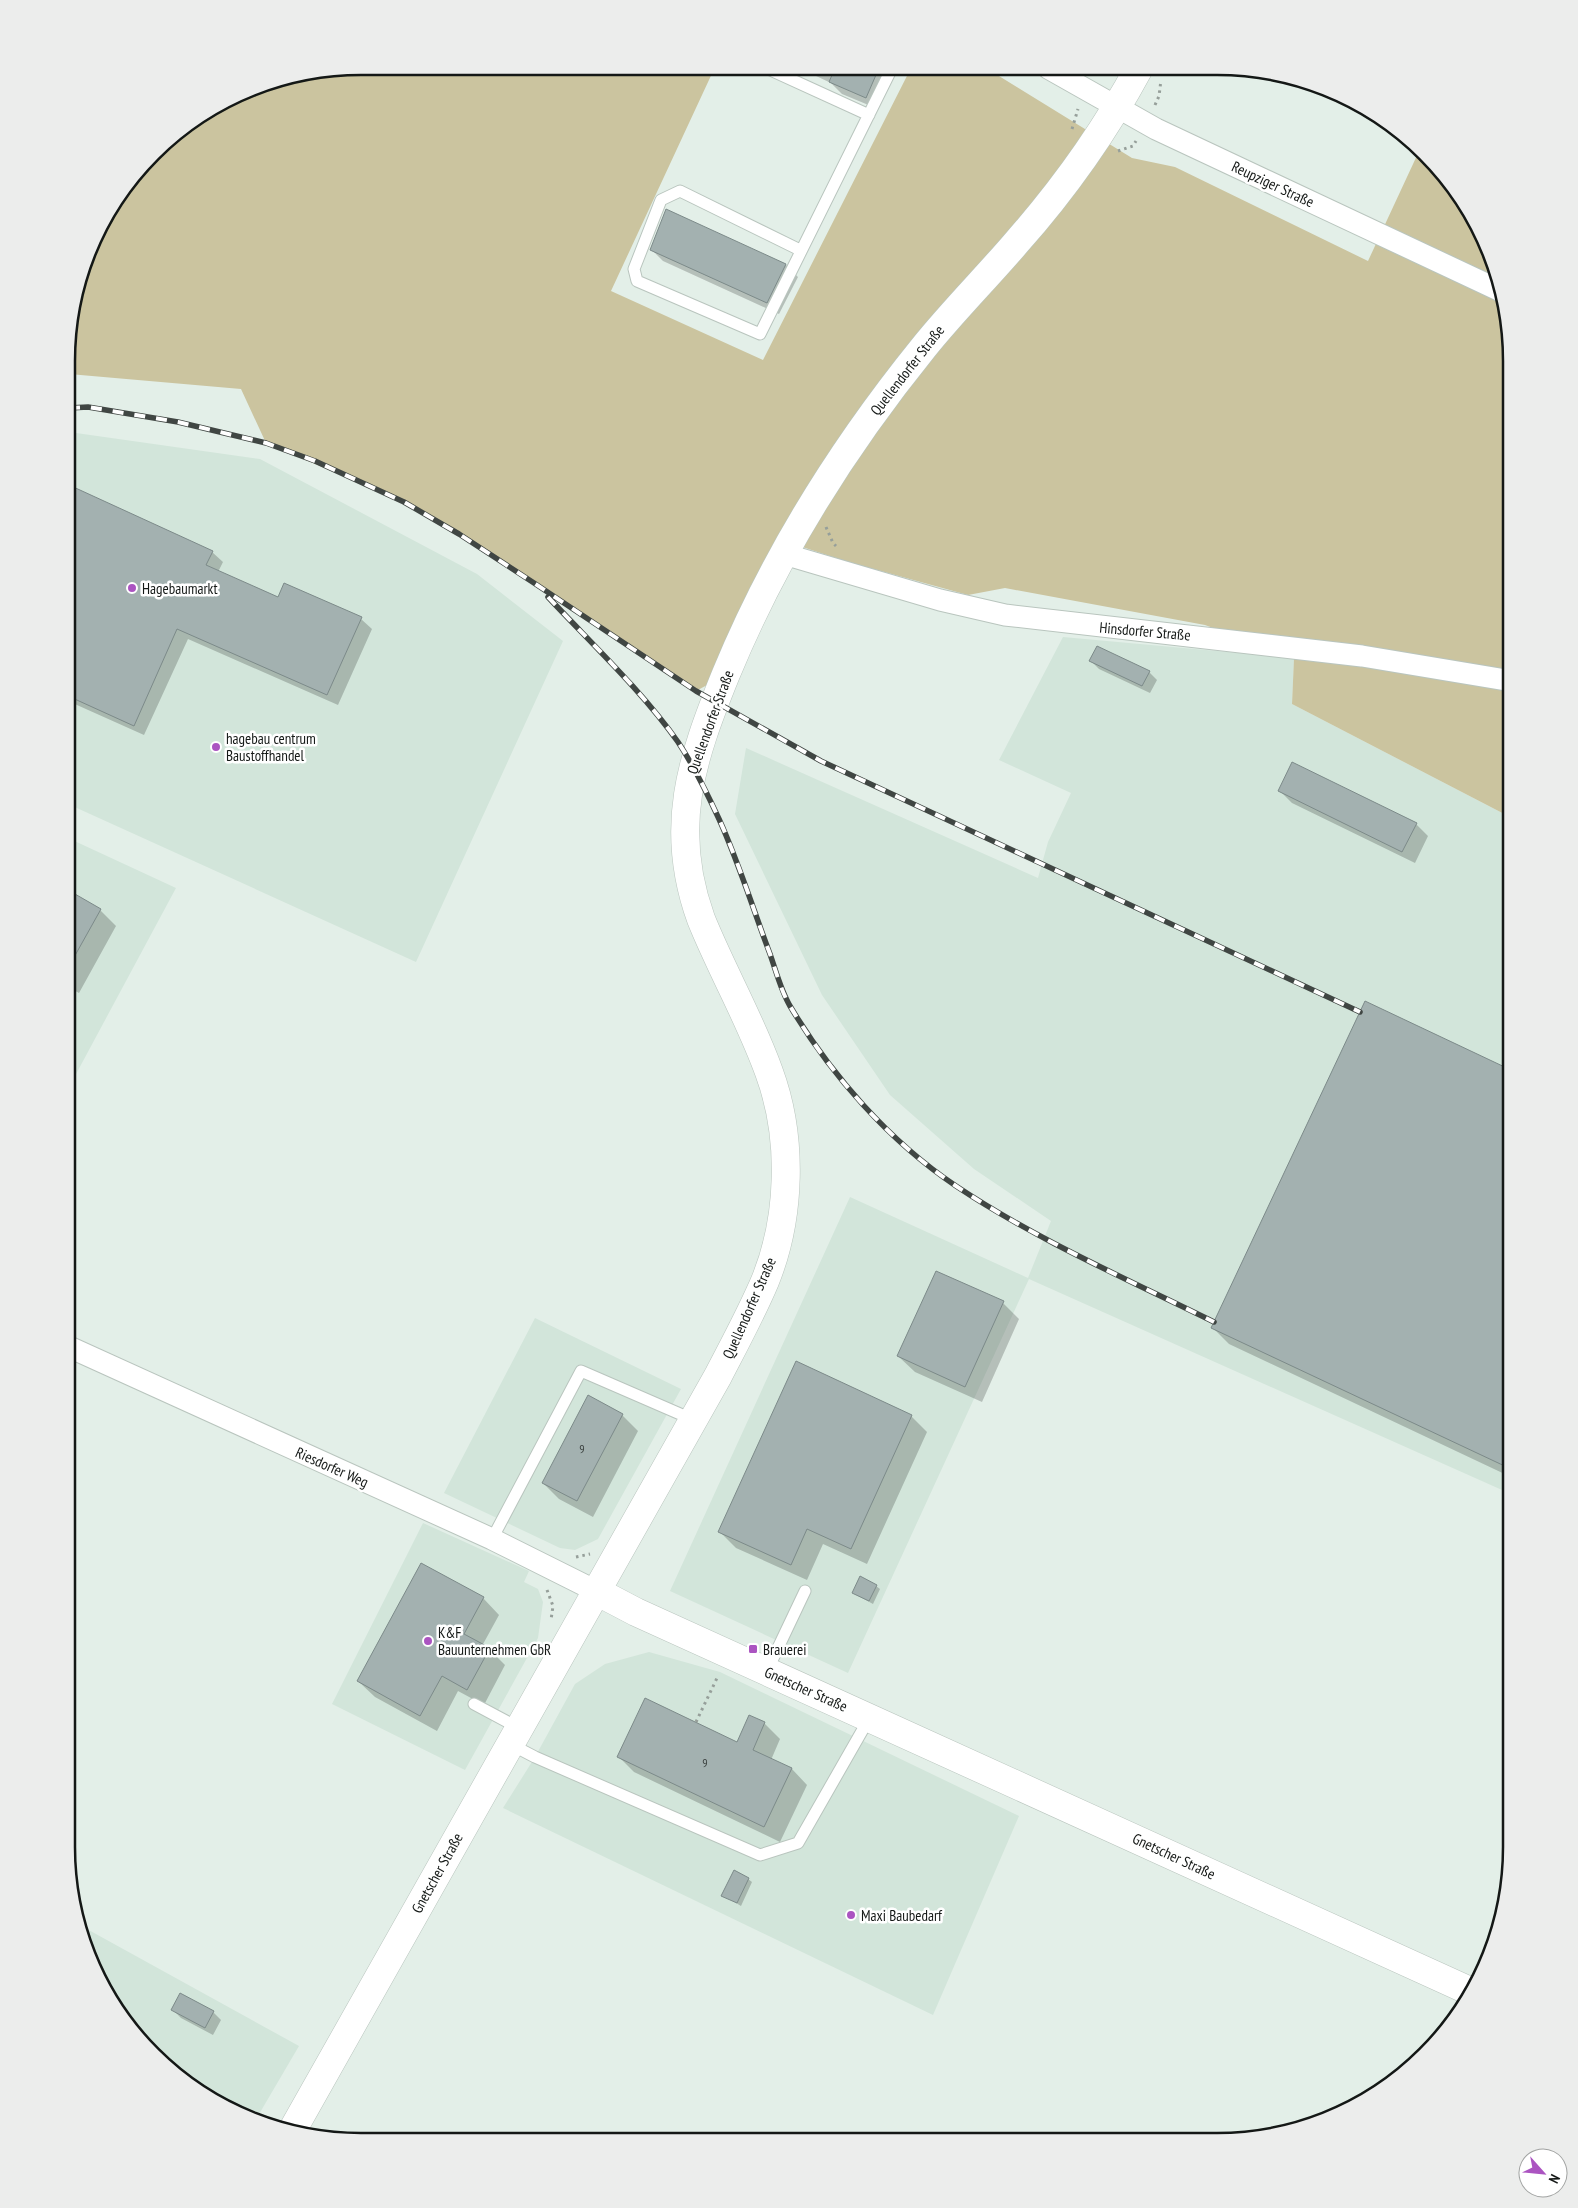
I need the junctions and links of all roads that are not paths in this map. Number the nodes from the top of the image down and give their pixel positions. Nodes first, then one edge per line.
1 (782, 75) edge
2 (889, 75) edge
3 (1060, 75) edge
4 (1135, 75) edge
5 (1116, 108) junction
6 (869, 115) junction
7 (800, 250) junction
8 (1493, 287) edge
9 (784, 554) junction
10 (1503, 680) edge
11 (75, 1350) edge
12 (694, 1420) junction
13 (492, 1539) junction
14 (596, 1591) junction
15 (805, 1591) dead end
16 (767, 1671) junction
17 (474, 1704) dead end
18 (870, 1717) junction
19 (514, 1736) junction
20 (1466, 1989) edge
21 (295, 2125) edge

1 - 6 lane
2 - 6 lane
3 - 5 street, Reupziger Straße
4 - 5 main road, Quellendorfer Straße
5 - 8 street, Reupziger Straße
5 - 9 main road, Quellendorfer Straße
6 - 7 lane
7 - 7 lane
9 - 10 street, Hinsdorfer Straße
9 - 12 main road, Quellendorfer Straße
11 - 13 street, Riesdorfer Weg
12 - 13 lane
12 - 14 main road, Quellendorfer Straße
13 - 14 street, Riesdorfer Weg
14 - 16 main road, Gnetscher Straße
14 - 19 main road, Gnetscher Straße
15 - 16 lane
16 - 18 main road, Gnetscher Straße
17 - 19 lane
18 - 19 lane
18 - 20 main road, Gnetscher Straße
19 - 21 main road, Gnetscher Straße

